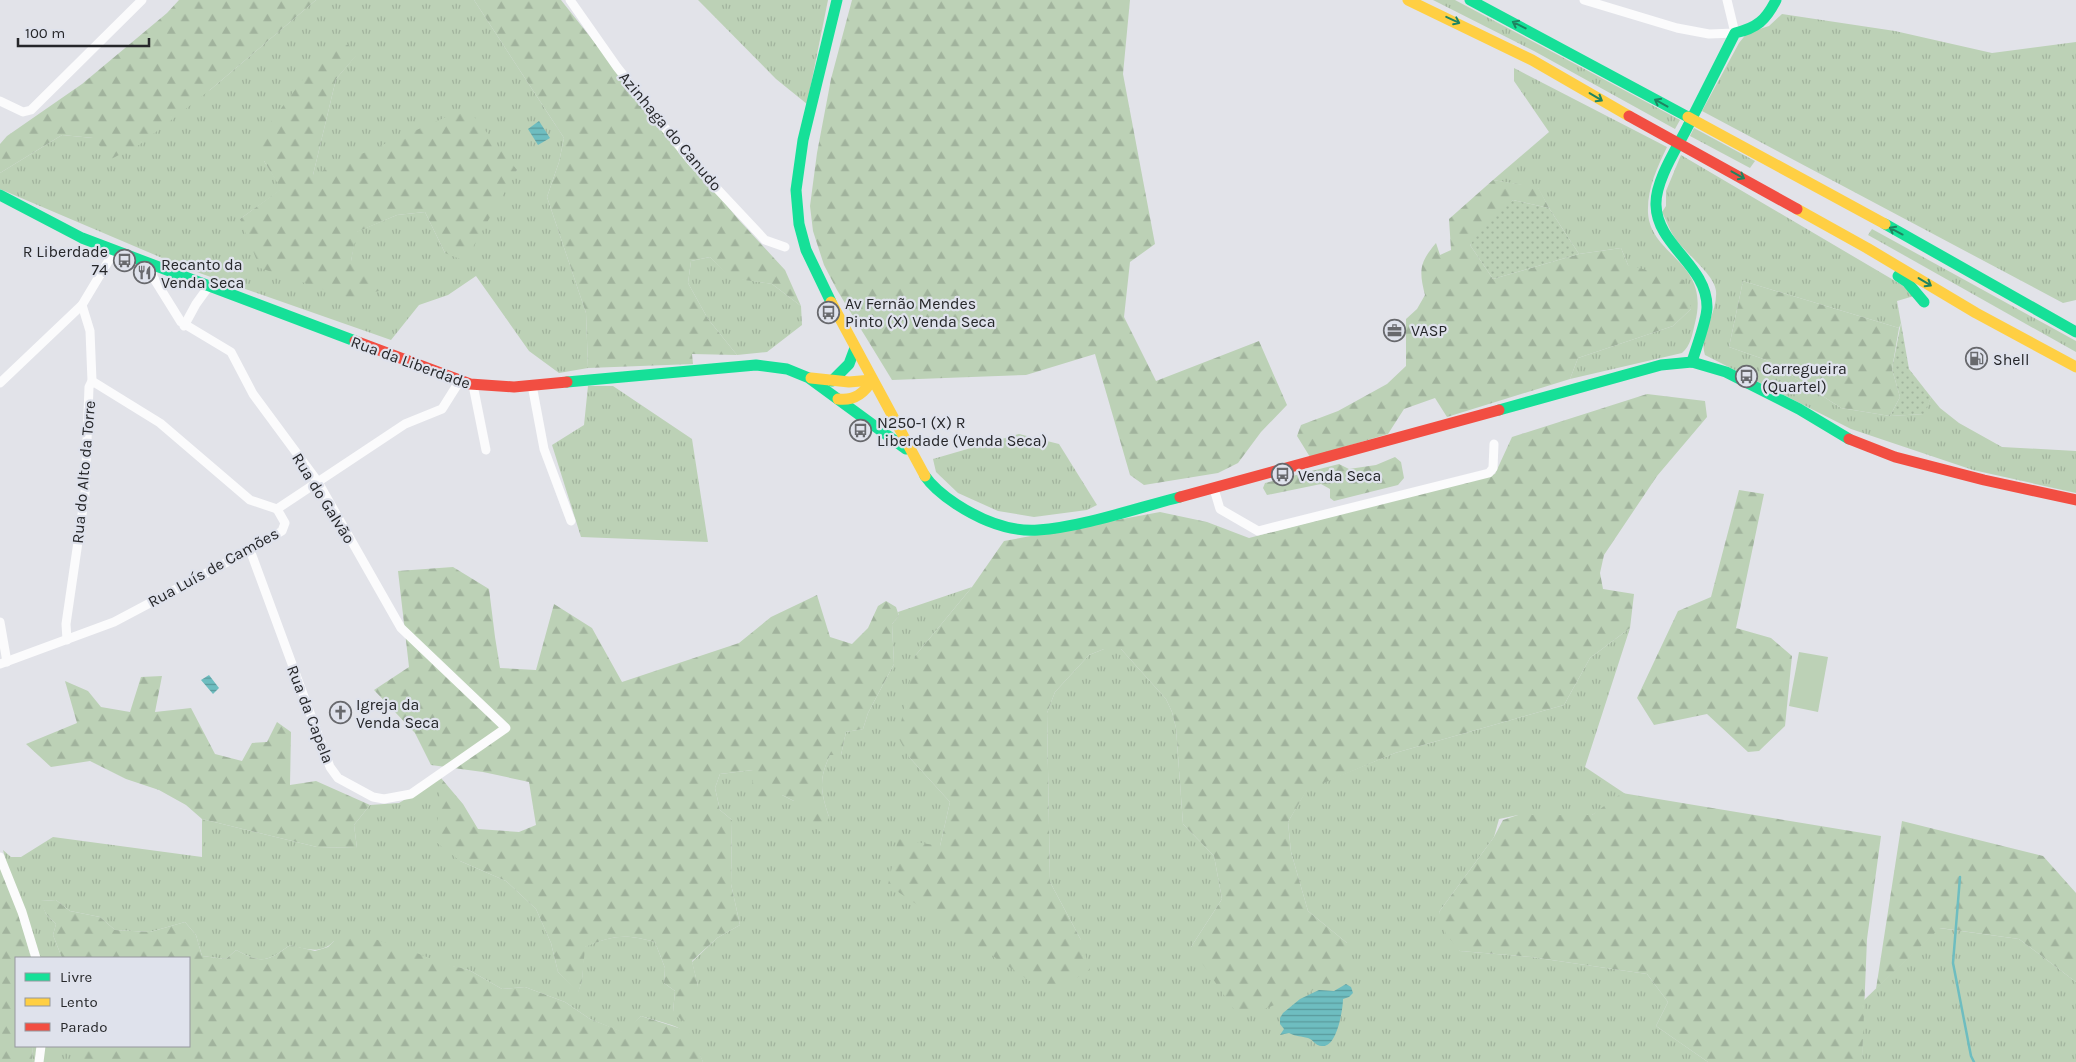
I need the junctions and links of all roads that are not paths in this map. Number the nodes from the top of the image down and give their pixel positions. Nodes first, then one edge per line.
1 (142, 0) edge
2 (570, 0) edge
3 (837, 0) edge
4 (1408, 0) edge
5 (1470, 0) edge
6 (1584, 0) edge
7 (1727, 0) edge
8 (1776, 0) edge
9 (1602, 2) edge
10 (1735, 33) junction
11 (0, 101) edge
12 (0, 195) edge
13 (785, 248) dead end
14 (1867, 248) junction
15 (115, 250) junction
16 (152, 265) junction
17 (1969, 270) junction
18 (209, 286) junction
19 (1924, 302) dead end
20 (82, 305) junction
21 (2070, 316) dead end
22 (184, 326) junction
23 (2076, 332) edge
24 (855, 348) junction
25 (1692, 362) junction
26 (2076, 366) edge
27 (809, 378) junction
28 (872, 380) junction
29 (92, 381) junction
30 (832, 381) junction
31 (459, 382) junction
32 (0, 384) edge
33 (532, 385) junction
34 (473, 386) junction
35 (838, 399) junction
36 (1494, 444) dead end
37 (486, 450) dead end
38 (912, 454) junction
39 (318, 482) junction
40 (1214, 488) junction
41 (2076, 500) edge
42 (278, 509) junction
43 (571, 521) dead end
44 (250, 550) junction
45 (0, 622) edge
46 (67, 640) junction
47 (3, 663) edge
48 (506, 728) joint
49 (0, 857) edge
50 (36, 957) edge
51 (42, 1047) edge
52 (39, 1062) edge

1 - 11 street
2 - 13 street, Azinhaga do Canudo
3 - 24 main road
4 -> 14 main road
17 -> 5 main road
6 - 9 street
7 - 10 street
8 - 10 main road
9 - 10 street
10 - 25 main road
12 - 15 main road, Rua da Liberdade
14 - 19 main road
14 -> 26 main road
15 - 16 main road, Rua da Liberdade
15 - 20 street
16 - 18 main road, Rua da Liberdade
16 - 22 street, Rua do Galvão
17 - 21 main road
17 - 23 main road
18 - 22 street
18 - 31 main road, Rua da Liberdade
20 - 29 street, Rua do Alto da Torre
20 - 32 street
22 - 39 street, Rua do Galvão
24 - 28 main road
24 - 30 main road
25 - 40 main road
25 - 41 main road
27 - 30 main road
27 - 33 main road, Rua da Liberdade
27 - 35 main road, Rua da Liberdade
28 - 30 main road
28 - 35 main road
28 - 38 main road
29 - 42 street
29 - 46 street, Rua do Alto da Torre
31 - 34 main road, Rua da Liberdade
31 - 39 street, Rua Luís de Camões
33 - 34 main road, Rua da Liberdade
33 - 43 street
34 - 37 street
35 - 38 main road, Rua da Liberdade
36 - 40 street
38 - 40 main road
39 - 42 street, Rua Luís de Camões
39 - 48 street, Rua do Galvão
42 - 44 street, Rua Luís de Camões
44 - 46 street, Rua Luís de Camões
44 - 48 street, Rua da Capela
45 - 47 street
46 - 47 street, Rua Luís de Camões
49 - 50 street
51 - 52 street

